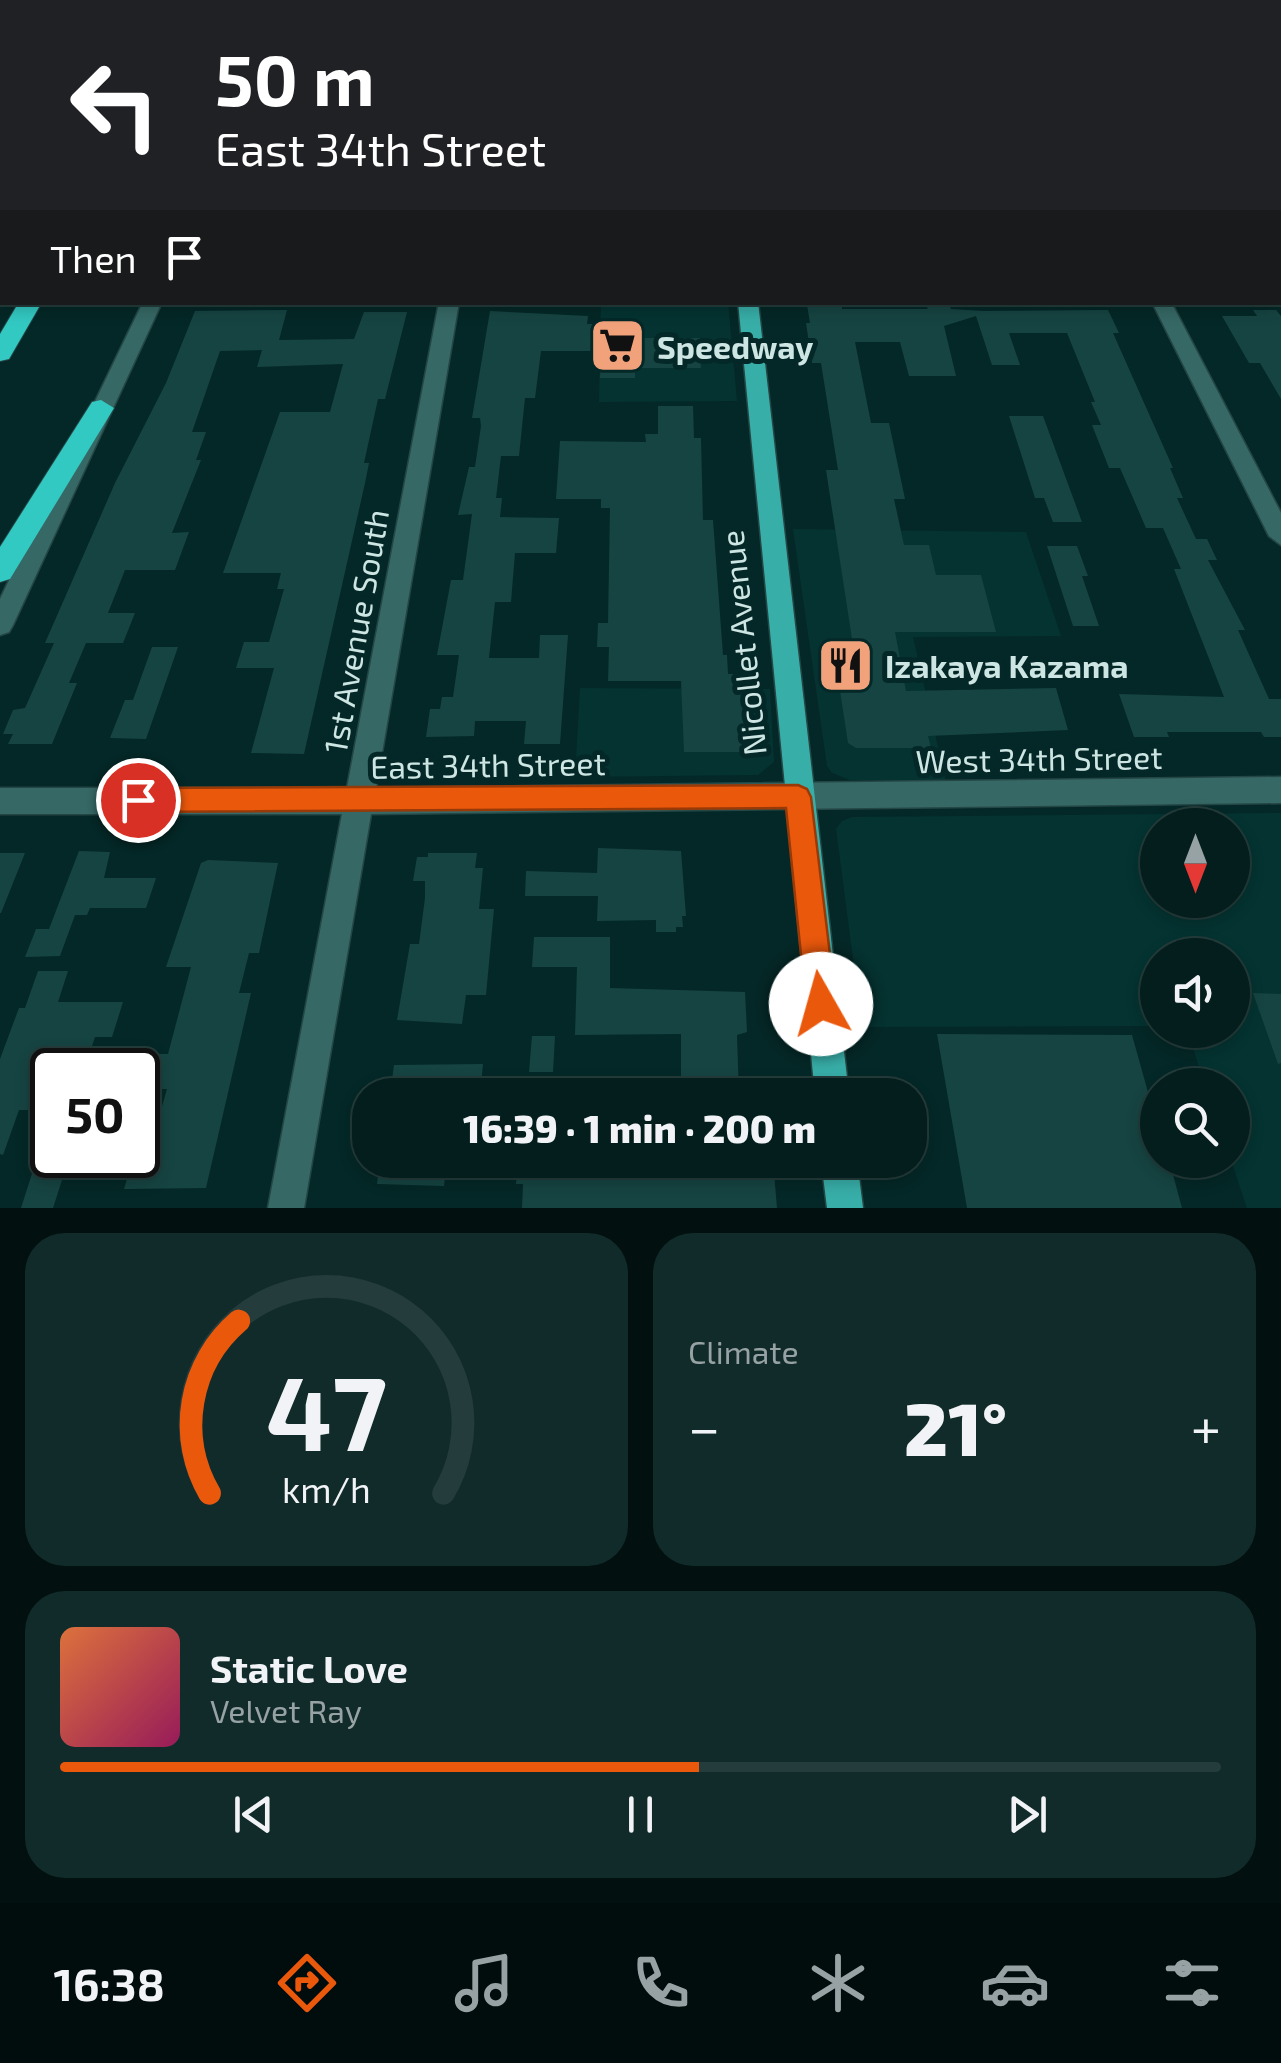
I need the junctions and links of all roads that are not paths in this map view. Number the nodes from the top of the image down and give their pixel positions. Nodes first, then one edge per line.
1 (29, 305) edge
2 (152, 305) edge
3 (448, 305) edge
4 (748, 305) edge
5 (1163, 305) edge
6 (0, 354) edge
7 (102, 408) junction
8 (1281, 536) edge
9 (0, 571) edge
10 (0, 625) edge
11 (1281, 790) edge
12 (798, 797) junction
13 (0, 801) edge
14 (360, 802) junction
15 (830, 1078) edge
16 (841, 1178) edge
17 (286, 1208) edge
18 (845, 1208) edge

1 - 6 highway
2 - 7 street
3 - 14 street, 1st Avenue South
4 - 12 main road, Nicollet Avenue
5 - 8 street
7 - 9 highway
7 - 10 street
11 - 12 street, West 34th Street
12 - 14 street, East 34th Street
12 - 15 main road, Nicollet Avenue
13 - 14 street, East 34th Street
14 - 17 street, 1st Avenue South
16 - 18 main road

